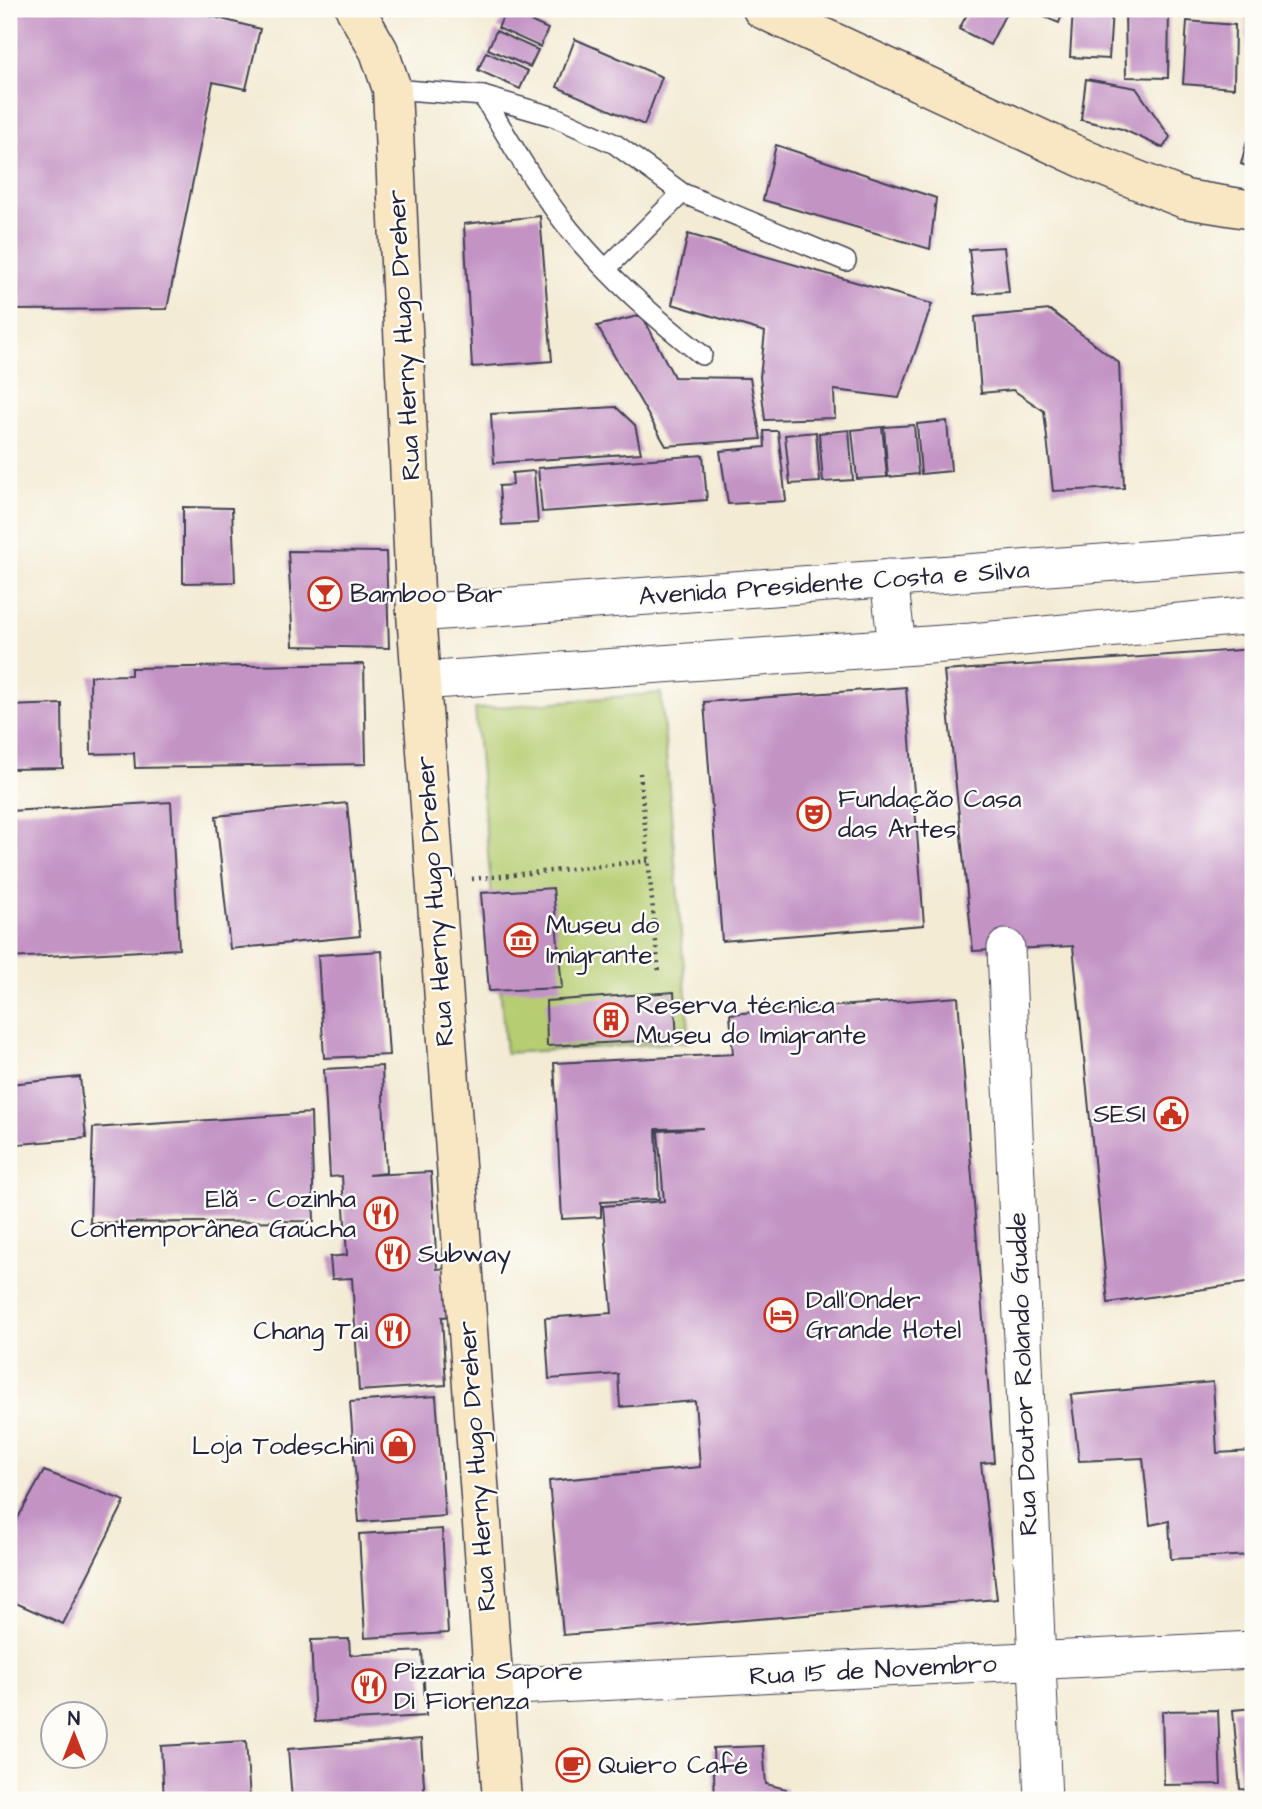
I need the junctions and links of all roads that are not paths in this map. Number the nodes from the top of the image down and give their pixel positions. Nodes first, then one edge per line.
1 (355, 9) edge
2 (762, 9) edge
3 (392, 89) junction
4 (483, 96) junction
5 (682, 193) junction
6 (1253, 210) edge
7 (846, 261) dead end
8 (607, 268) junction
9 (702, 355) dead end
10 (1253, 552) edge
11 (889, 579) junction
12 (416, 613) junction
13 (1253, 615) edge
14 (897, 647) junction
15 (420, 681) junction
16 (1006, 948) dead end
17 (1253, 1650) edge
18 (1035, 1663) junction
19 (493, 1686) junction
20 (502, 1800) edge
21 (1043, 1800) edge

1 - 3 main road, Rua Herny Hugo Dreher
2 - 6 main road
3 - 4 lane
3 - 12 main road, Rua Herny Hugo Dreher
4 - 5 lane
4 - 8 lane
5 - 7 lane
5 - 8 lane
8 - 9 lane
10 - 11 street, Avenida Presidente Costa e Silva
11 - 12 street, Avenida Presidente Costa e Silva
11 - 14 street
12 - 15 main road, Rua Herny Hugo Dreher
13 - 14 street
14 - 15 street
15 - 19 main road, Rua Herny Hugo Dreher
16 - 18 street, Rua Doutor Rolando Gudde
17 - 18 street, Rua 15 de Novembro
18 - 19 street, Rua 15 de Novembro
18 - 21 street, Rua Doutor Rolando Gudde
19 - 20 main road, Rua Herny Hugo Dreher

